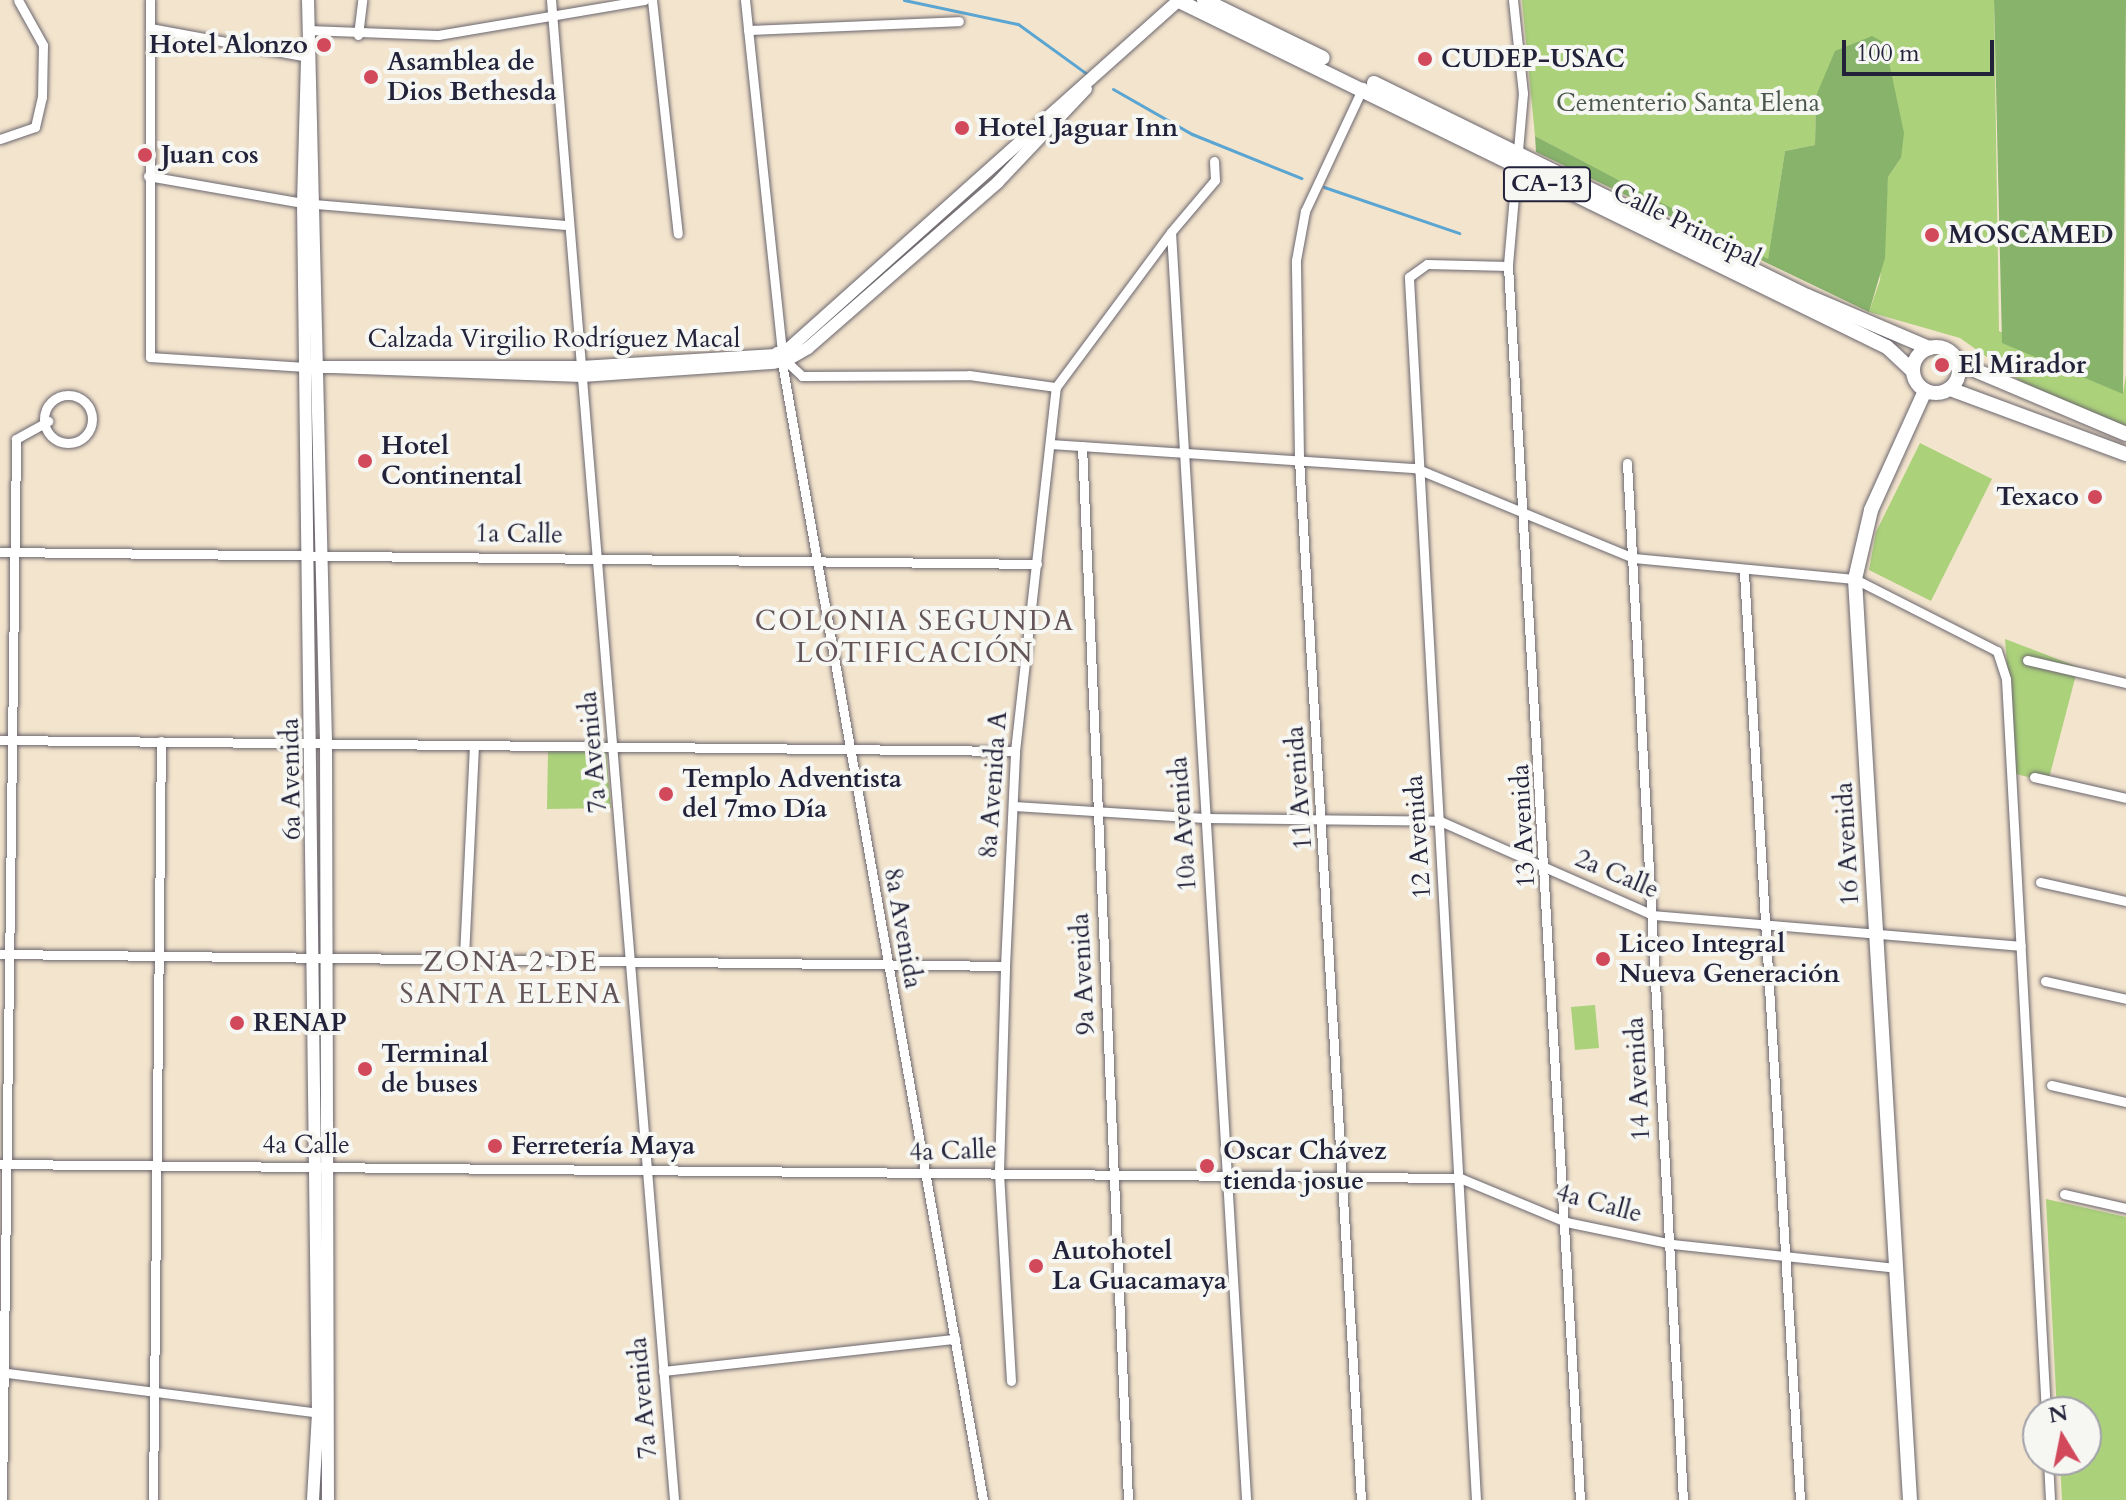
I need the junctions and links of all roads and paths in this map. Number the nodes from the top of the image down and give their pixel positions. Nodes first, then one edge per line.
1 (18, 0) edge
2 (150, 0) edge
3 (308, 0) edge
4 (362, 0) edge
5 (551, 0) edge
6 (644, 0) edge
7 (652, 0) edge
8 (745, 0) edge
9 (1178, 0) edge
10 (1204, 0) edge
11 (1513, 0) edge
12 (552, 19) junction
13 (959, 21) dead end
14 (150, 28) junction
15 (308, 30) junction
16 (748, 30) junction
17 (358, 35) junction
18 (308, 57) junction
19 (1363, 87) junction
20 (0, 139) edge
21 (1515, 151) junction
22 (1214, 161) dead end
23 (1516, 169) junction
24 (148, 176) junction
25 (309, 204) junction
26 (564, 225) junction
27 (1171, 232) junction
28 (678, 234) dead end
29 (1508, 266) junction
30 (1929, 348) junction
31 (783, 357) junction
32 (1958, 363) junction
33 (312, 367) junction
34 (581, 371) junction
35 (1913, 371) junction
36 (1056, 387) junction
37 (1950, 389) junction
38 (1925, 391) junction
39 (48, 421) junction
40 (2126, 434) edge
41 (1051, 444) junction
42 (1082, 446) junction
43 (1188, 454) junction
44 (2126, 454) edge
45 (1299, 458) junction
46 (1627, 463) dead end
47 (1415, 468) junction
48 (1528, 510) junction
49 (0, 552) edge
50 (17, 552) junction
51 (306, 553) junction
52 (321, 553) junction
53 (597, 557) junction
54 (1633, 558) junction
55 (813, 561) junction
56 (1037, 564) junction
57 (1744, 573) junction
58 (1855, 579) junction
59 (2027, 660) dead end
60 (2126, 683) edge
61 (5, 740) edge
62 (161, 741) junction
63 (320, 743) junction
64 (474, 745) junction
65 (616, 746) junction
66 (848, 749) junction
67 (1015, 751) junction
68 (2034, 777) dead end
69 (2126, 798) edge
70 (1014, 806) junction
71 (1098, 809) junction
72 (1205, 818) junction
73 (1323, 818) junction
74 (1440, 821) junction
75 (1548, 868) junction
76 (2040, 882) dead end
77 (2126, 901) edge
78 (1653, 915) junction
79 (1767, 929) junction
80 (1876, 934) junction
81 (2021, 946) junction
82 (4, 954) edge
83 (464, 957) junction
84 (157, 959) junction
85 (322, 959) junction
86 (630, 960) junction
87 (888, 964) junction
88 (1005, 966) junction
89 (2045, 981) dead end
90 (2126, 999) edge
91 (2051, 1085) dead end
92 (2126, 1102) edge
93 (2, 1164) edge
94 (323, 1166) junction
95 (158, 1167) junction
96 (999, 1171) junction
97 (1114, 1174) junction
98 (647, 1175) junction
99 (925, 1175) junction
100 (1343, 1177) junction
101 (1229, 1178) junction
102 (1460, 1178) junction
103 (2064, 1194) dead end
104 (2126, 1208) edge
105 (1566, 1222) junction
106 (1672, 1244) junction
107 (1786, 1259) junction
108 (1896, 1268) junction
109 (955, 1339) junction
110 (663, 1371) junction
111 (1, 1372) edge
112 (1011, 1381) dead end
113 (155, 1393) junction
114 (2045, 1396) edge
115 (324, 1414) junction
116 (2049, 1476) edge
117 (2, 1500) edge
118 (153, 1500) edge
119 (313, 1500) edge
120 (328, 1500) edge
121 (674, 1500) edge
122 (983, 1500) edge
123 (1128, 1500) edge
124 (1246, 1500) edge
125 (1361, 1500) edge
126 (1476, 1500) edge
127 (1580, 1500) edge
128 (1683, 1500) edge
129 (1800, 1500) edge
130 (1910, 1500) edge
131 (2050, 1500) edge

1 - 20 street
2 - 14 street
3 - 15 street, 6a Avenida
4 - 17 street
5 - 12 street, 7a Avenida
6 - 12 street
7 - 28 street
8 - 16 street, 8a Avenida
9 - 19 main road, Calle Principal / CA-13
9 - 31 street
10 - 21 main road, Calle Principal / CA-13
11 - 21 street, 13 Avenida
12 - 17 street
12 - 26 street, 7a Avenida
13 - 16 street
14 - 18 street
14 - 24 street
15 - 17 street
15 - 18 street, 6a Avenida
16 - 31 street, 8a Avenida
18 - 25 street, 6a Avenida
19 - 23 main road, Calle Principal / CA-13
19 - 45 street, 11 Avenida
21 - 23 street, 13 Avenida
21 - 30 main road, Calle Principal / CA-13
22 - 27 street
23 - 29 street, 13 Avenida
23 - 35 main road, Calle Principal / CA-13
24 - 25 street
24 - 33 street, Calzada Virgilio Rodríguez Macal
25 - 26 street
25 - 33 street, 6a Avenida
26 - 34 street, 7a Avenida
27 - 36 street
27 - 43 street, 10a Avenida
29 - 47 street, 12 Avenida
29 - 48 street, 13 Avenida
30 - 32 main road, CA-13
30 - 35 main road
31 - 34 street, Calzada Virgilio Rodríguez Macal
31 - 36 street
31 - 55 street, 8a Avenida
32 - 37 main road
32 - 40 main road, CA-13
33 - 34 street, Calzada Virgilio Rodríguez Macal
33 - 51 street, 6a Avenida
33 - 52 street, 6a Avenida
34 - 53 street, 7a Avenida
35 - 38 main road, CA-13
36 - 41 street, 8a Avenida A
37 - 38 main road
37 - 44 main road
38 - 58 main road, 16 Avenida
39 - 39 street
39 - 50 street
41 - 42 street
41 - 56 street, 8a Avenida A
42 - 43 street
42 - 71 street, 9a Avenida
43 - 45 street
43 - 72 street, 10a Avenida
45 - 47 street
45 - 73 street, 11 Avenida
46 - 54 street, 14 Avenida
47 - 48 street
47 - 74 street, 12 Avenida
48 - 54 street
48 - 75 street, 13 Avenida
49 - 50 street, 1a Calle
50 - 51 street, 1a Calle
50 - 61 street
51 - 52 street, 1a Calle
51 - 63 street, 6a Avenida
52 - 53 street, 1a Calle
52 - 63 street, 6a Avenida
53 - 55 street, 1a Calle
53 - 65 street, 7a Avenida
54 - 57 street
54 - 78 street, 14 Avenida
55 - 56 street, 1a Calle
55 - 66 street, 8a Avenida
56 - 67 street, 8a Avenida A
57 - 58 street
57 - 79 street
58 - 80 main road, 16 Avenida
58 - 81 street
59 - 60 street
61 - 62 street
61 - 82 street
62 - 63 street
62 - 84 street
63 - 64 street
63 - 85 street, 6a Avenida
64 - 65 street
64 - 83 street
65 - 66 street
65 - 86 street, 7a Avenida
66 - 67 street
66 - 87 street, 8a Avenida
67 - 70 street, 8a Avenida A
68 - 69 street
70 - 71 street, 2a Calle
70 - 88 street, 8a Avenida A
71 - 72 street, 2a Calle
71 - 97 street, 9a Avenida
72 - 73 street, 2a Calle
72 - 101 street, 10a Avenida
73 - 74 street, 2a Calle
73 - 100 street, 11 Avenida
74 - 75 street, 2a Calle
74 - 102 street, 12 Avenida
75 - 78 street, 2a Calle
75 - 105 street, 13 Avenida
76 - 77 street
78 - 79 street, 2a Calle
78 - 106 street, 14 Avenida
79 - 80 street, 2a Calle
79 - 107 street
80 - 81 street, 2a Calle
80 - 108 main road, 16 Avenida
81 - 114 street
82 - 84 street
82 - 93 street
83 - 85 street
83 - 86 street
84 - 85 street
84 - 95 street
85 - 94 street, 6a Avenida
86 - 87 street
86 - 98 street, 7a Avenida
87 - 88 street
87 - 99 street, 8a Avenida
88 - 96 street, 8a Avenida A
89 - 90 street
91 - 92 street
93 - 95 street, 4a Calle
93 - 111 street
94 - 95 street, 4a Calle
94 - 98 street, 4a Calle
94 - 115 street, 6a Avenida
95 - 113 street
96 - 97 street, 4a Calle
96 - 99 street, 4a Calle
96 - 112 street, 8a Avenida A
97 - 101 street, 4a Calle
97 - 123 street, 9a Avenida
98 - 99 street, 4a Calle
98 - 110 street, 7a Avenida
99 - 109 street, 8a Avenida
100 - 101 street, 4a Calle
100 - 102 street, 4a Calle
100 - 125 street, 11 Avenida
101 - 124 street, 10a Avenida
102 - 105 street, 4a Calle
102 - 126 street, 12 Avenida
103 - 104 street
105 - 106 street, 4a Calle
105 - 127 street, 13 Avenida
106 - 107 street, 4a Calle
106 - 128 street, 14 Avenida
107 - 108 street, 4a Calle
107 - 129 street
108 - 130 main road, 16 Avenida
109 - 110 street
109 - 122 street, 8a Avenida
110 - 121 street, 7a Avenida
111 - 113 street
111 - 117 street
113 - 115 street
113 - 118 street
115 - 119 street, 6a Avenida
115 - 120 street, 6a Avenida
116 - 131 street

